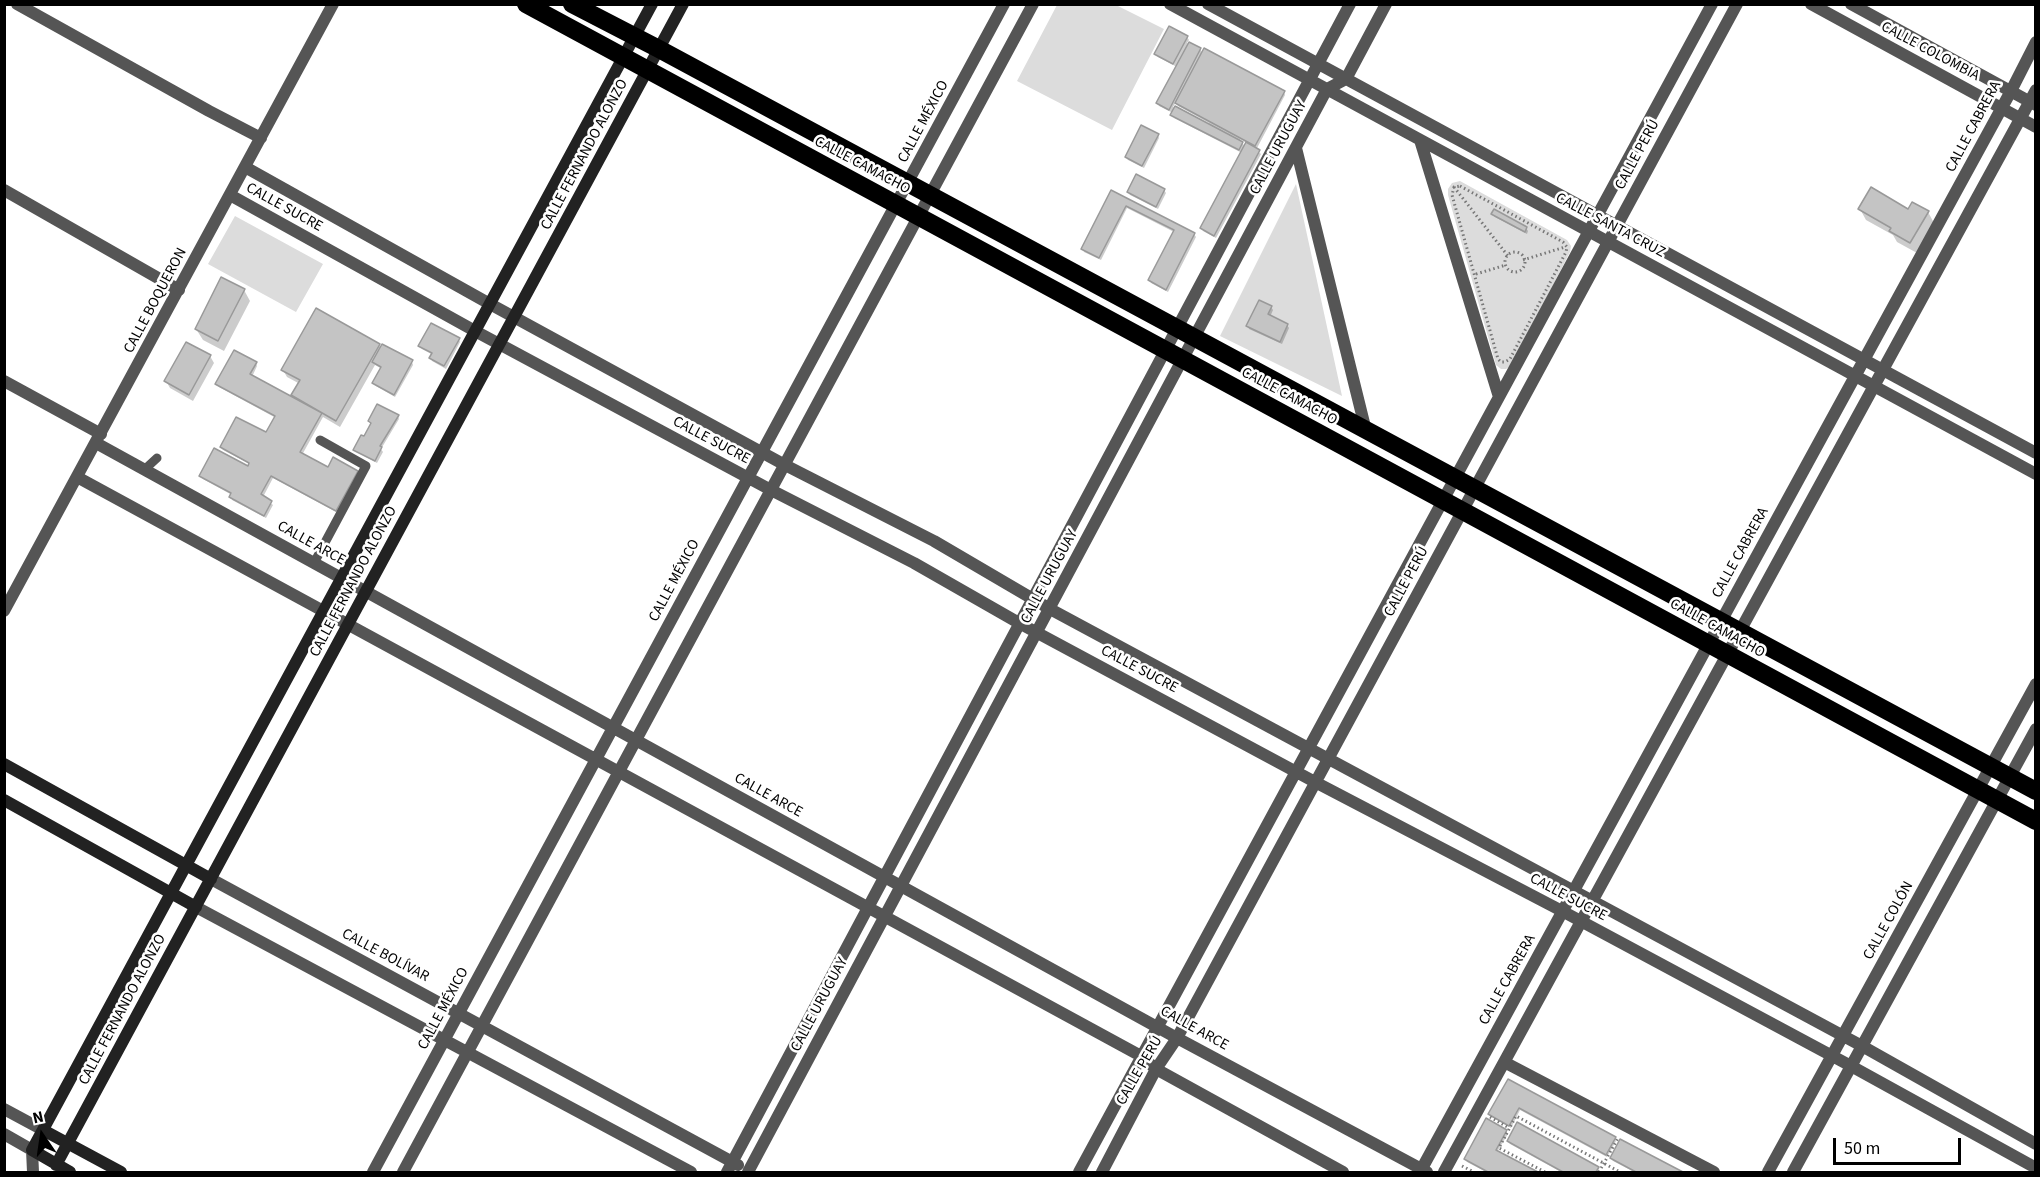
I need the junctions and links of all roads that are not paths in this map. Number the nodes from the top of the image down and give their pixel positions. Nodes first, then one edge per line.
1 (17, 4) edge
2 (333, 4) edge
3 (526, 4) edge
4 (572, 4) edge
5 (652, 4) edge
6 (683, 4) edge
7 (1004, 4) edge
8 (1033, 4) edge
9 (1170, 4) edge
10 (1208, 4) edge
11 (1350, 4) edge
12 (1386, 4) edge
13 (1712, 4) edge
14 (1737, 4) edge
15 (1810, 4) edge
16 (1851, 4) edge
17 (634, 36) junction
18 (2036, 42) edge
19 (659, 50) junction
20 (623, 57) junction
21 (1318, 64) junction
22 (648, 70) junction
23 (1309, 80) junction
24 (1346, 80) junction
25 (1327, 89) junction
26 (2011, 91) junction
27 (2034, 99) edge
28 (2002, 108) junction
29 (2020, 118) junction
30 (2036, 127) edge
31 (261, 138) junction
32 (1420, 140) junction
33 (1296, 148) junction
34 (245, 167) junction
35 (908, 183) junction
36 (4, 190) edge
37 (230, 195) junction
38 (930, 195) junction
39 (896, 205) junction
40 (1598, 216) junction
41 (918, 217) junction
42 (1617, 226) junction
43 (1589, 232) junction
44 (1608, 242) junction
45 (178, 290) junction
46 (490, 304) junction
47 (514, 317) junction
48 (1177, 329) junction
49 (475, 331) junction
50 (1194, 338) junction
51 (500, 344) junction
52 (1165, 350) junction
53 (1183, 360) junction
54 (1864, 360) junction
55 (1883, 370) junction
56 (1856, 376) junction
57 (4, 381) edge
58 (1874, 386) junction
59 (1498, 397) junction
60 (1366, 431) junction
61 (98, 438) junction
62 (320, 440) dead end
63 (762, 452) junction
64 (2036, 453) edge
65 (157, 458) dead end
66 (785, 465) junction
67 (144, 470) junction
68 (2036, 474) edge
69 (77, 477) junction
70 (748, 478) junction
71 (1455, 479) junction
72 (1474, 489) junction
73 (771, 490) junction
74 (1443, 501) junction
75 (1462, 511) junction
76 (314, 563) junction
77 (342, 578) junction
78 (366, 592) junction
79 (1032, 599) junction
80 (1050, 609) junction
81 (4, 611) edge
82 (324, 611) junction
83 (1721, 621) junction
84 (1019, 623) junction
85 (348, 625) junction
86 (1740, 632) junction
87 (1037, 633) junction
88 (1709, 644) junction
89 (1727, 655) junction
90 (2036, 684) edge
91 (613, 728) junction
92 (2036, 729) edge
93 (637, 741) junction
94 (1309, 750) junction
95 (596, 759) junction
96 (1328, 760) junction
97 (4, 764) edge
98 (1990, 767) junction
99 (620, 772) junction
100 (1296, 772) junction
101 (2009, 777) junction
102 (1315, 782) junction
103 (1977, 790) junction
104 (2036, 791) edge
105 (4, 800) edge
106 (1996, 801) junction
107 (2036, 821) edge
108 (186, 866) junction
109 (884, 877) junction
110 (211, 879) junction
111 (901, 886) junction
112 (1574, 891) junction
113 (171, 894) junction
114 (1593, 901) junction
115 (196, 907) junction
116 (868, 907) junction
117 (1562, 911) junction
118 (885, 916) junction
119 (1581, 922) junction
120 (459, 1013) junction
121 (483, 1026) junction
122 (1158, 1027) junction
123 (1843, 1036) junction
124 (1177, 1038) junction
125 (444, 1040) junction
126 (1862, 1046) junction
127 (468, 1053) junction
128 (1141, 1056) junction
129 (1832, 1056) junction
130 (1506, 1063) junction
131 (1851, 1066) junction
132 (1156, 1069) junction
133 (4, 1109) edge
134 (43, 1130) junction
135 (4, 1134) edge
136 (68, 1143) junction
137 (2036, 1144) edge
138 (32, 1150) junction
139 (729, 1167) edge
140 (2036, 1168) edge
141 (53, 1169) edge
142 (1423, 1171) edge
143 (750, 1172) edge
144 (33, 1173) edge
145 (69, 1173) edge
146 (121, 1173) edge
147 (373, 1173) edge
148 (403, 1173) edge
149 (691, 1173) edge
150 (1078, 1173) edge
151 (1102, 1173) edge
152 (1343, 1173) edge
153 (1444, 1173) edge
154 (1713, 1173) edge
155 (1768, 1173) edge
156 (1792, 1173) edge

1 - 31 street
2 - 31 street, CALLE BOQUERON
3 - 20 highway, CALLE CAMACHO
4 - 17 highway, CALLE CAMACHO
5 - 17 main road, CALLE FERNANDO ALONZO
6 - 19 main road, CALLE FERNANDO ALONZO
7 - 35 street, CALLE MÉXICO
8 - 38 street
9 - 23 street, CALLE SANTA CRUZ
10 - 21 street, CALLE SANTA CRUZ
11 - 21 street, CALLE URUGUAY
12 - 24 street
13 - 40 street, CALLE PERÚ
14 - 42 street, CALLE PERÚ
15 - 28 street, CALLE COLOMBIA
16 - 26 street, CALLE COLOMBIA
17 - 19 highway, CALLE CAMACHO
17 - 20 main road, CALLE FERNANDO ALONZO
18 - 26 street, CALLE CABRERA
19 - 22 main road, CALLE FERNANDO ALONZO
19 - 35 highway, CALLE CAMACHO
20 - 22 highway, CALLE CAMACHO
20 - 46 main road, CALLE FERNANDO ALONZO
21 - 23 street, CALLE URUGUAY
21 - 24 street, CALLE SANTA CRUZ
22 - 39 highway, CALLE CAMACHO
22 - 47 main road, CALLE FERNANDO ALONZO
23 - 25 street, CALLE SANTA CRUZ
23 - 48 street, CALLE URUGUAY
24 - 25 street
24 - 40 street, CALLE SANTA CRUZ
25 - 32 street, CALLE SANTA CRUZ
25 - 33 street, CALLE URUGUAY
26 - 27 street, CALLE COLOMBIA
26 - 28 street, CALLE CABRERA
27 - 29 street
28 - 29 street, CALLE COLOMBIA
28 - 54 street, CALLE CABRERA
29 - 30 street, CALLE COLOMBIA
29 - 55 street
31 - 34 street, CALLE BOQUERON
32 - 43 street, CALLE SANTA CRUZ
32 - 59 street
33 - 50 street, CALLE URUGUAY
33 - 60 street
34 - 37 street, CALLE BOQUERON
34 - 46 street, CALLE SUCRE
35 - 38 highway, CALLE CAMACHO
35 - 39 street, CALLE MÉXICO
36 - 45 street
37 - 45 street, CALLE BOQUERON
37 - 49 street, CALLE SUCRE
38 - 41 street
38 - 48 highway, CALLE CAMACHO
39 - 41 highway, CALLE CAMACHO
39 - 63 street, CALLE MÉXICO
40 - 42 street, CALLE SANTA CRUZ
40 - 43 street, CALLE PERÚ
41 - 52 highway, CALLE CAMACHO
41 - 66 street
42 - 44 street, CALLE PERÚ
42 - 54 street, CALLE SANTA CRUZ
43 - 44 street, CALLE SANTA CRUZ
43 - 59 street, CALLE PERÚ
44 - 56 street, CALLE SANTA CRUZ
44 - 72 street, CALLE PERÚ
45 - 61 street, CALLE BOQUERON
46 - 47 street, CALLE SUCRE
46 - 49 main road, CALLE FERNANDO ALONZO
47 - 51 main road, CALLE FERNANDO ALONZO
47 - 63 street, CALLE SUCRE
48 - 50 highway, CALLE CAMACHO
48 - 52 street, CALLE URUGUAY
49 - 51 street, CALLE SUCRE
49 - 77 main road, CALLE FERNANDO ALONZO
50 - 53 street, CALLE URUGUAY
50 - 60 highway, CALLE CAMACHO
51 - 70 street, CALLE SUCRE
51 - 78 main road, CALLE FERNANDO ALONZO
52 - 53 highway, CALLE CAMACHO
52 - 79 street, CALLE URUGUAY
53 - 74 highway, CALLE CAMACHO
53 - 80 street, CALLE URUGUAY
54 - 55 street, CALLE SANTA CRUZ
54 - 56 street, CALLE CABRERA
55 - 58 street
55 - 64 street, CALLE SANTA CRUZ
56 - 58 street, CALLE SANTA CRUZ
56 - 83 street, CALLE CABRERA
57 - 61 street, CALLE ARCE
58 - 68 street, CALLE SANTA CRUZ
58 - 86 street
59 - 71 street, CALLE PERÚ
60 - 71 highway, CALLE CAMACHO
61 - 67 street, CALLE ARCE
61 - 69 street, CALLE BOQUERON
62 - 76 lane
63 - 66 street, CALLE SUCRE
63 - 70 street, CALLE MÉXICO
65 - 67 lane
66 - 73 street
66 - 79 street, CALLE SUCRE
67 - 76 street, CALLE ARCE
69 - 81 street, CALLE BOQUERON
69 - 82 street
70 - 73 street, CALLE SUCRE
70 - 91 street, CALLE MÉXICO
71 - 72 highway, CALLE CAMACHO
71 - 74 street, CALLE PERÚ
72 - 75 street, CALLE PERÚ
72 - 83 highway, CALLE CAMACHO
73 - 84 street, CALLE SUCRE
73 - 93 street
74 - 75 highway, CALLE CAMACHO
74 - 94 street, CALLE PERÚ
75 - 88 highway, CALLE CAMACHO
75 - 96 street, CALLE PERÚ
76 - 77 street, CALLE ARCE
77 - 78 street, CALLE ARCE
77 - 82 main road, CALLE FERNANDO ALONZO
78 - 85 main road, CALLE FERNANDO ALONZO
78 - 91 street, CALLE ARCE
79 - 80 street, CALLE SUCRE
79 - 84 street, CALLE URUGUAY
80 - 87 street, CALLE URUGUAY
80 - 94 street, CALLE SUCRE
82 - 85 street
82 - 108 main road, CALLE FERNANDO ALONZO
83 - 86 highway, CALLE CAMACHO
83 - 88 street, CALLE CABRERA
84 - 87 street, CALLE SUCRE
84 - 109 street, CALLE URUGUAY
85 - 95 street
85 - 110 main road, CALLE FERNANDO ALONZO
86 - 89 street
86 - 98 highway, CALLE CAMACHO
87 - 100 street, CALLE SUCRE
87 - 111 street, CALLE URUGUAY
88 - 89 highway, CALLE CAMACHO
88 - 112 street, CALLE CABRERA
89 - 103 highway, CALLE CAMACHO
89 - 114 street
90 - 98 street, CALLE COLÓN
91 - 93 street, CALLE ARCE
91 - 95 street, CALLE MÉXICO
92 - 101 street
93 - 99 street
93 - 109 street, CALLE ARCE
94 - 96 street, CALLE SUCRE
94 - 100 street, CALLE PERÚ
95 - 99 street
95 - 120 street, CALLE MÉXICO
96 - 102 street, CALLE PERÚ
96 - 112 street, CALLE SUCRE
97 - 108 main road, CALLE BOLÍVAR
98 - 101 highway, CALLE CAMACHO
98 - 103 street, CALLE COLÓN
99 - 116 street
99 - 121 street
100 - 102 street, CALLE SUCRE
100 - 122 street, CALLE PERÚ
101 - 104 highway, CALLE CAMACHO
101 - 106 street
102 - 117 street, CALLE SUCRE
102 - 124 street, CALLE PERÚ
103 - 106 highway, CALLE CAMACHO
103 - 123 street, CALLE COLÓN
105 - 113 main road
106 - 107 highway, CALLE CAMACHO
106 - 126 street
108 - 110 main road, CALLE BOLÍVAR
108 - 113 main road, CALLE FERNANDO ALONZO
109 - 111 street, CALLE ARCE
109 - 116 street, CALLE URUGUAY
110 - 115 main road, CALLE FERNANDO ALONZO
110 - 120 street, CALLE BOLÍVAR
111 - 118 street, CALLE URUGUAY
111 - 122 street, CALLE ARCE
112 - 114 street, CALLE SUCRE
112 - 117 street, CALLE CABRERA
113 - 115 main road
113 - 134 main road, CALLE FERNANDO ALONZO
114 - 119 street
114 - 123 street, CALLE SUCRE
115 - 125 street
115 - 136 main road, CALLE FERNANDO ALONZO
116 - 118 street
116 - 139 street, CALLE URUGUAY
117 - 119 street, CALLE SUCRE
117 - 142 street, CALLE CABRERA
118 - 128 street
118 - 143 street, CALLE URUGUAY
119 - 129 street, CALLE SUCRE
119 - 130 street
120 - 121 street, CALLE BOLÍVAR
120 - 125 street, CALLE MÉXICO
121 - 127 street
121 - 139 street, CALLE BOLÍVAR
122 - 124 street, CALLE ARCE
122 - 128 street, CALLE PERÚ
123 - 126 street, CALLE SUCRE
123 - 129 street, CALLE COLÓN
124 - 132 street, CALLE PERÚ
124 - 142 street, CALLE ARCE
125 - 127 street
125 - 147 street, CALLE MÉXICO
126 - 131 street
126 - 137 street, CALLE SUCRE
127 - 148 street
127 - 149 street
128 - 132 street
128 - 150 street, CALLE PERÚ
129 - 131 street, CALLE SUCRE
129 - 155 street, CALLE COLÓN
130 - 153 street
130 - 154 street
131 - 140 street, CALLE SUCRE
131 - 156 street
132 - 151 street, CALLE PERÚ
132 - 152 street
133 - 134 street
134 - 136 main road
134 - 138 main road, CALLE FERNANDO ALONZO
135 - 138 street
136 - 141 main road, CALLE FERNANDO ALONZO
136 - 146 main road
138 - 141 main road
138 - 144 street
139 - 143 street, CALLE BOLÍVAR
141 - 145 main road

